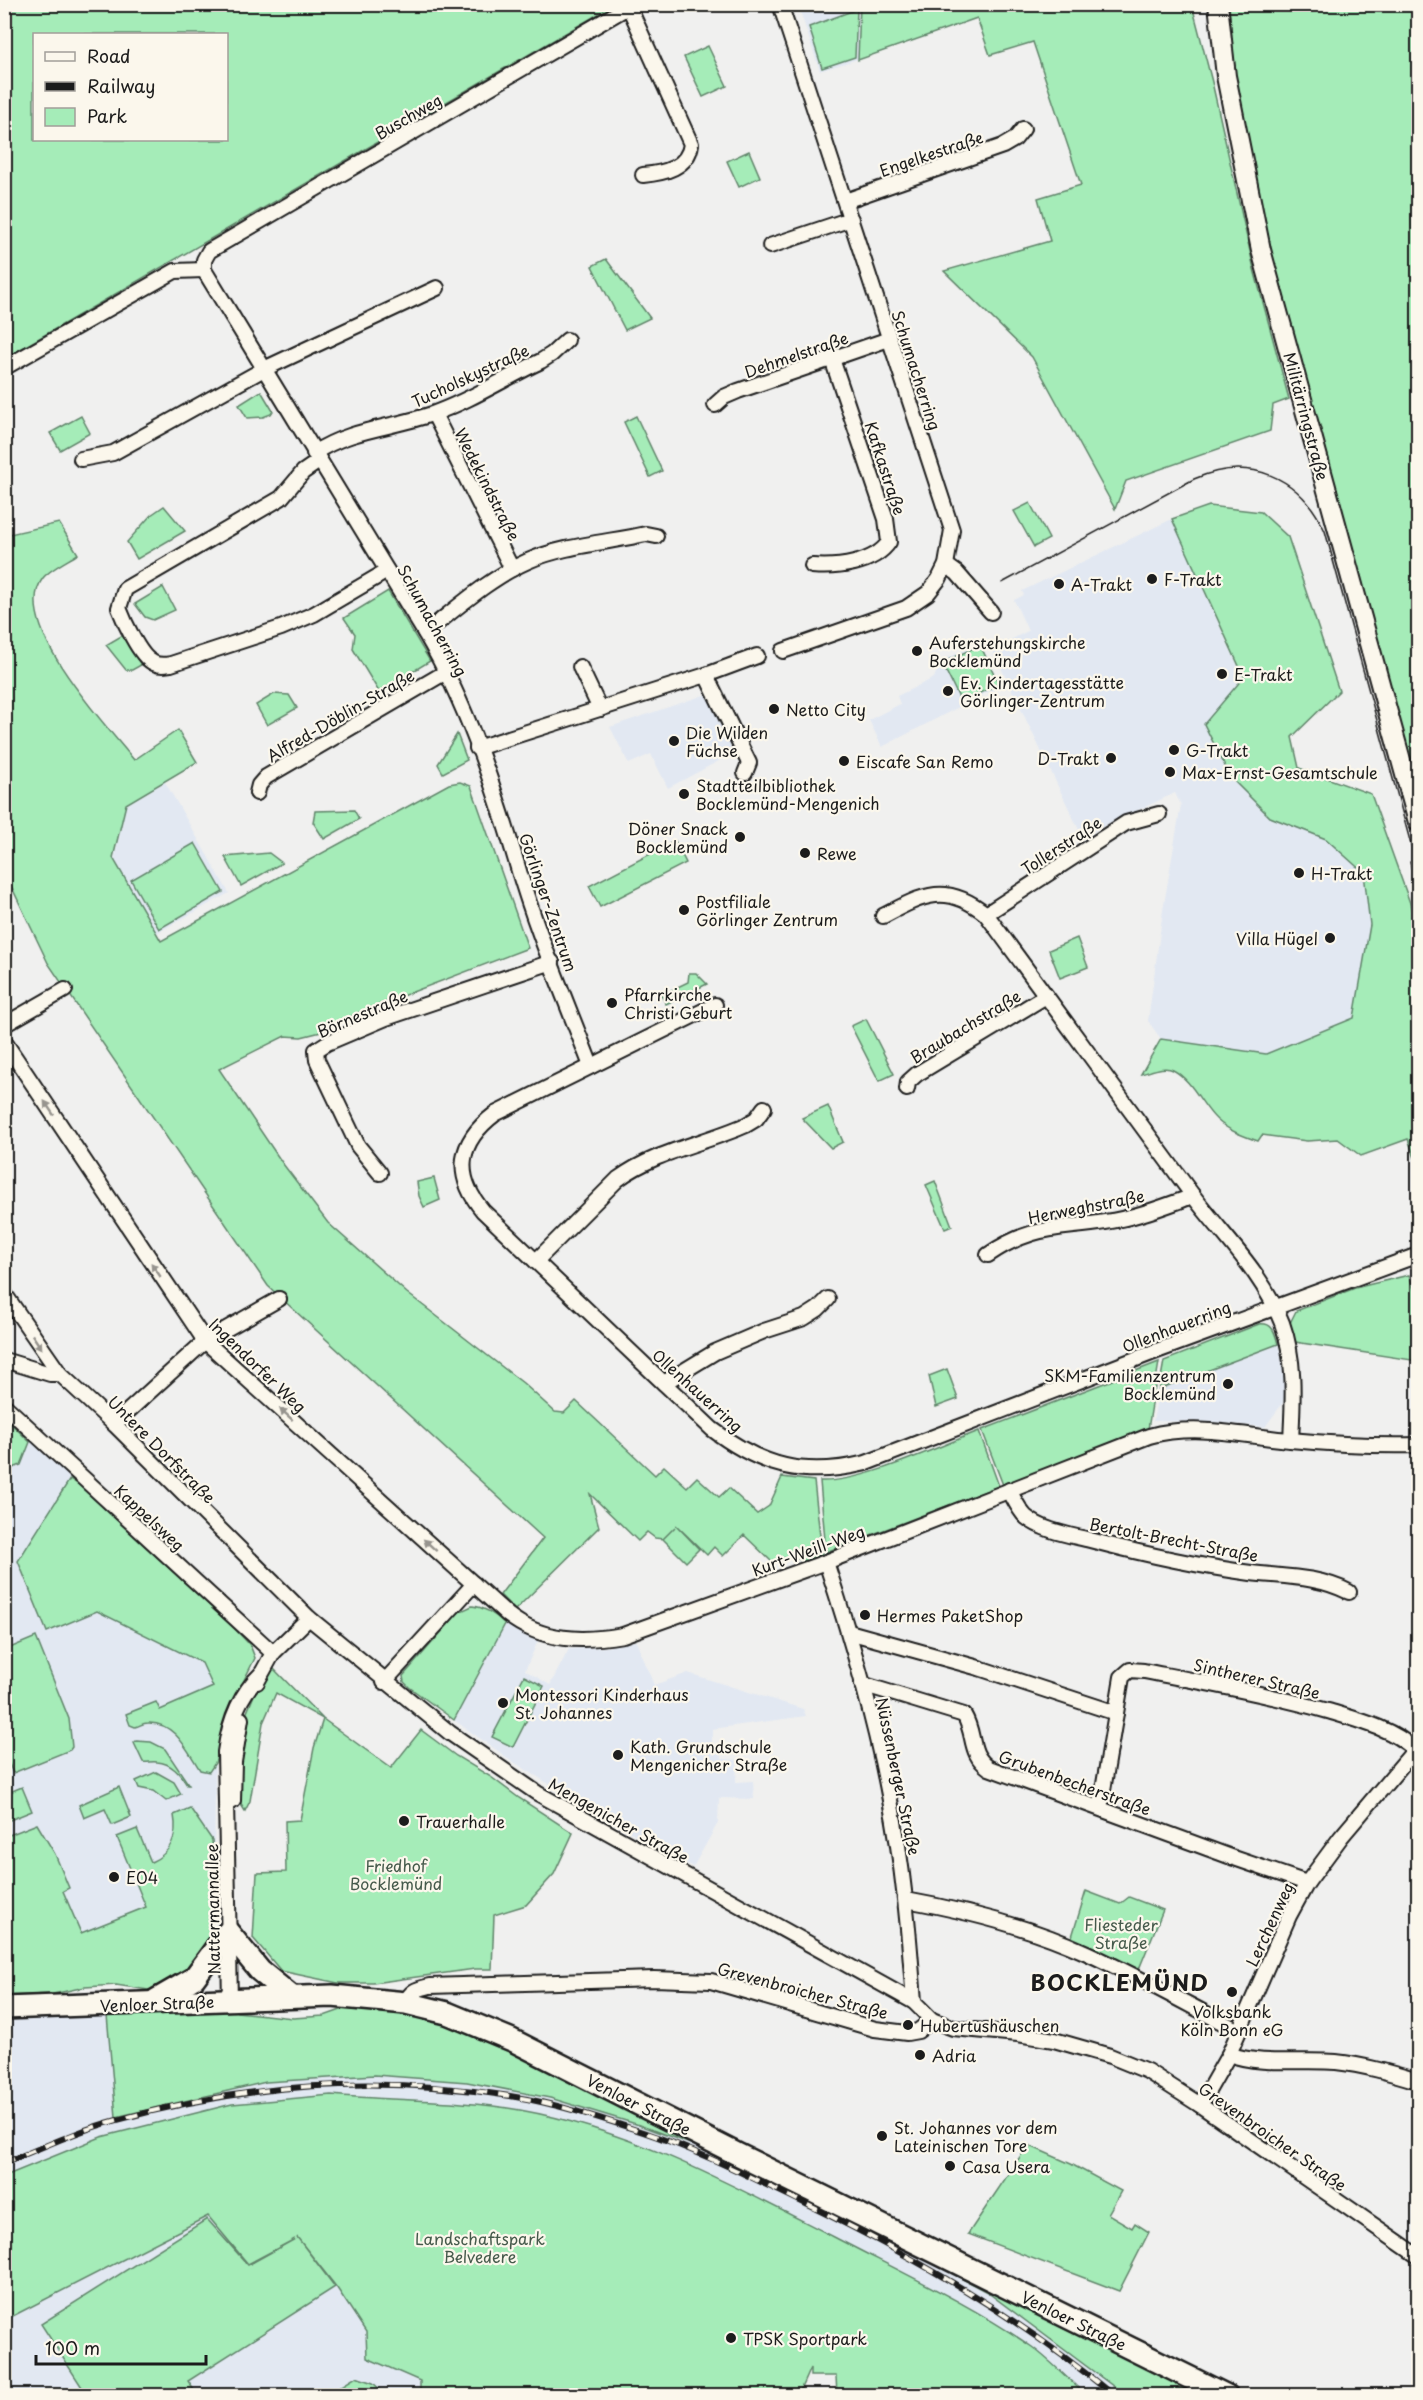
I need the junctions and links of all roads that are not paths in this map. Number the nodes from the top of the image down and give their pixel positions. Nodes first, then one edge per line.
1 (780, 4) edge
2 (1218, 4) edge
3 (631, 6) edge
4 (1023, 129) dead end
5 (643, 175) dead end
6 (845, 201) junction
7 (851, 219) junction
8 (770, 246) dead end
9 (204, 265) junction
10 (438, 288) dead end
11 (890, 339) junction
12 (567, 340) dead end
13 (832, 359) junction
14 (4, 368) edge
15 (264, 369) junction
16 (715, 405) dead end
17 (434, 414) junction
18 (316, 457) junction
19 (81, 459) dead end
20 (656, 536) dead end
21 (946, 565) junction
22 (812, 566) dead end
23 (512, 569) junction
24 (387, 571) junction
25 (991, 612) dead end
26 (425, 633) junction
27 (783, 651) dead end
28 (757, 656) dead end
29 (580, 667) dead end
30 (446, 672) junction
31 (706, 675) junction
32 (600, 709) junction
33 (477, 748) junction
34 (745, 773) dead end
35 (257, 793) dead end
36 (1159, 814) dead end
37 (1419, 822) edge
38 (986, 914) junction
39 (883, 916) dead end
40 (552, 962) junction
41 (65, 990) dead end
42 (1046, 996) junction
43 (715, 1005) dead end
44 (4, 1024) edge
45 (4, 1041) edge
46 (591, 1066) junction
47 (907, 1089) dead end
48 (765, 1108) dead end
49 (380, 1173) dead end
50 (1193, 1196) junction
51 (988, 1255) dead end
52 (1419, 1255) edge
53 (536, 1261) junction
54 (4, 1293) edge
55 (279, 1299) dead end
56 (828, 1299) dead end
57 (1275, 1307) junction
58 (205, 1341) junction
59 (4, 1360) edge
60 (60, 1374) junction
61 (664, 1383) junction
62 (4, 1405) edge
63 (114, 1424) junction
64 (1291, 1440) junction
65 (1419, 1445) edge
66 (1009, 1490) junction
67 (826, 1562) junction
68 (474, 1584) junction
69 (1349, 1592) dead end
70 (309, 1618) junction
71 (849, 1632) junction
72 (273, 1653) junction
73 (384, 1682) junction
74 (862, 1683) junction
75 (1116, 1713) junction
76 (1417, 1748) edge
77 (1100, 1808) junction
78 (1307, 1883) junction
79 (906, 1900) junction
80 (228, 1932) junction
81 (292, 1997) junction
82 (230, 2000) junction
83 (914, 2002) junction
84 (150, 2003) junction
85 (406, 2003) junction
86 (4, 2008) edge
87 (932, 2020) junction
88 (1239, 2031) junction
89 (1229, 2054) junction
90 (1419, 2081) edge
91 (1200, 2105) junction
92 (1419, 2256) edge
93 (1227, 2396) edge

1 - 6 street, Schumacherring
2 - 37 main road, Militärringstraße
3 - 5 street
3 - 9 street, Buschweg
4 - 6 street, Engelkestraße
6 - 7 street, Schumacherring
7 - 8 street
7 - 11 street, Schumacherring
9 - 14 street
9 - 15 street, Schumacherring
10 - 15 street
11 - 13 street, Dehmelstraße
11 - 21 street, Schumacherring
12 - 17 street, Tucholskystraße
13 - 16 street, Dehmelstraße
13 - 22 street, Kafkastraße
15 - 18 street, Schumacherring
15 - 19 street
17 - 18 street, Tucholskystraße
17 - 23 street, Wedekindstraße
18 - 24 street, Schumacherring
18 - 24 street, Tucholskystraße
20 - 23 street
21 - 25 street
21 - 27 street, Schumacherring
23 - 26 street
24 - 26 street, Schumacherring
26 - 30 street, Schumacherring
28 - 31 street
29 - 32 street
30 - 33 street, Schumacherring
30 - 35 street, Alfred-Döblin-Straße
31 - 32 street
31 - 34 street
32 - 33 street
33 - 40 street, Görlinger-Zentrum
36 - 38 street, Tollerstraße
38 - 39 street
38 - 42 street
40 - 46 street, Görlinger-Zentrum
40 - 49 street, Börnestraße
41 - 44 street
42 - 47 street, Braubachstraße
42 - 50 street
43 - 46 street, Ollenhauerring
58 -> 45 street, Ingendorfer Weg
46 - 53 street, Ollenhauerring
48 - 53 street
50 - 51 street, Herweghstraße
50 - 57 street
52 - 57 street, Ollenhauerring
53 - 61 street, Ollenhauerring
54 -> 60 street, Untere Dorfstraße
55 - 58 street
56 - 61 street
57 - 61 street, Ollenhauerring
57 - 64 street
58 - 63 street
68 -> 58 street, Ingendorfer Weg
59 - 60 street
60 - 63 street, Untere Dorfstraße
62 - 72 street, Kappelsweg
63 - 70 street, Untere Dorfstraße
64 - 65 street, Kurt-Weill-Weg
64 - 66 street, Kurt-Weill-Weg
66 - 67 street, Kurt-Weill-Weg
66 - 69 street, Bertolt-Brecht-Straße
67 - 68 street, Kurt-Weill-Weg
67 - 71 street, Nüssenberger Straße
68 - 73 street
70 - 72 street, Nattermannallee
70 - 73 street, Mengenicher Straße
71 - 74 street, Nüssenberger Straße
71 - 75 street
72 - 80 street, Nattermannallee
73 - 83 street, Mengenicher Straße
74 - 77 street, Grubenbecherstraße
74 - 79 street, Nüssenberger Straße
75 - 76 street, Sintherer Straße
75 - 77 street, Sintherer Straße
76 - 78 street, Lerchenweg
77 - 78 street, Grubenbecherstraße
78 - 88 street, Lerchenweg
79 - 83 street, Nüssenberger Straße
79 - 88 street
80 - 81 main road
80 - 82 street, Nattermannallee
80 - 84 main road
81 - 82 main road, Venloer Straße
81 - 85 main road, Venloer Straße
82 - 84 main road, Venloer Straße
83 - 87 street, Mengenicher Straße
84 - 86 main road, Venloer Straße
85 - 87 street, Grevenbroicher Straße
85 - 93 main road, Venloer Straße
87 - 91 street, Grevenbroicher Straße
88 - 89 street, Lerchenweg
89 - 90 street
89 - 91 street, Lerchenweg
91 - 92 street, Grevenbroicher Straße

